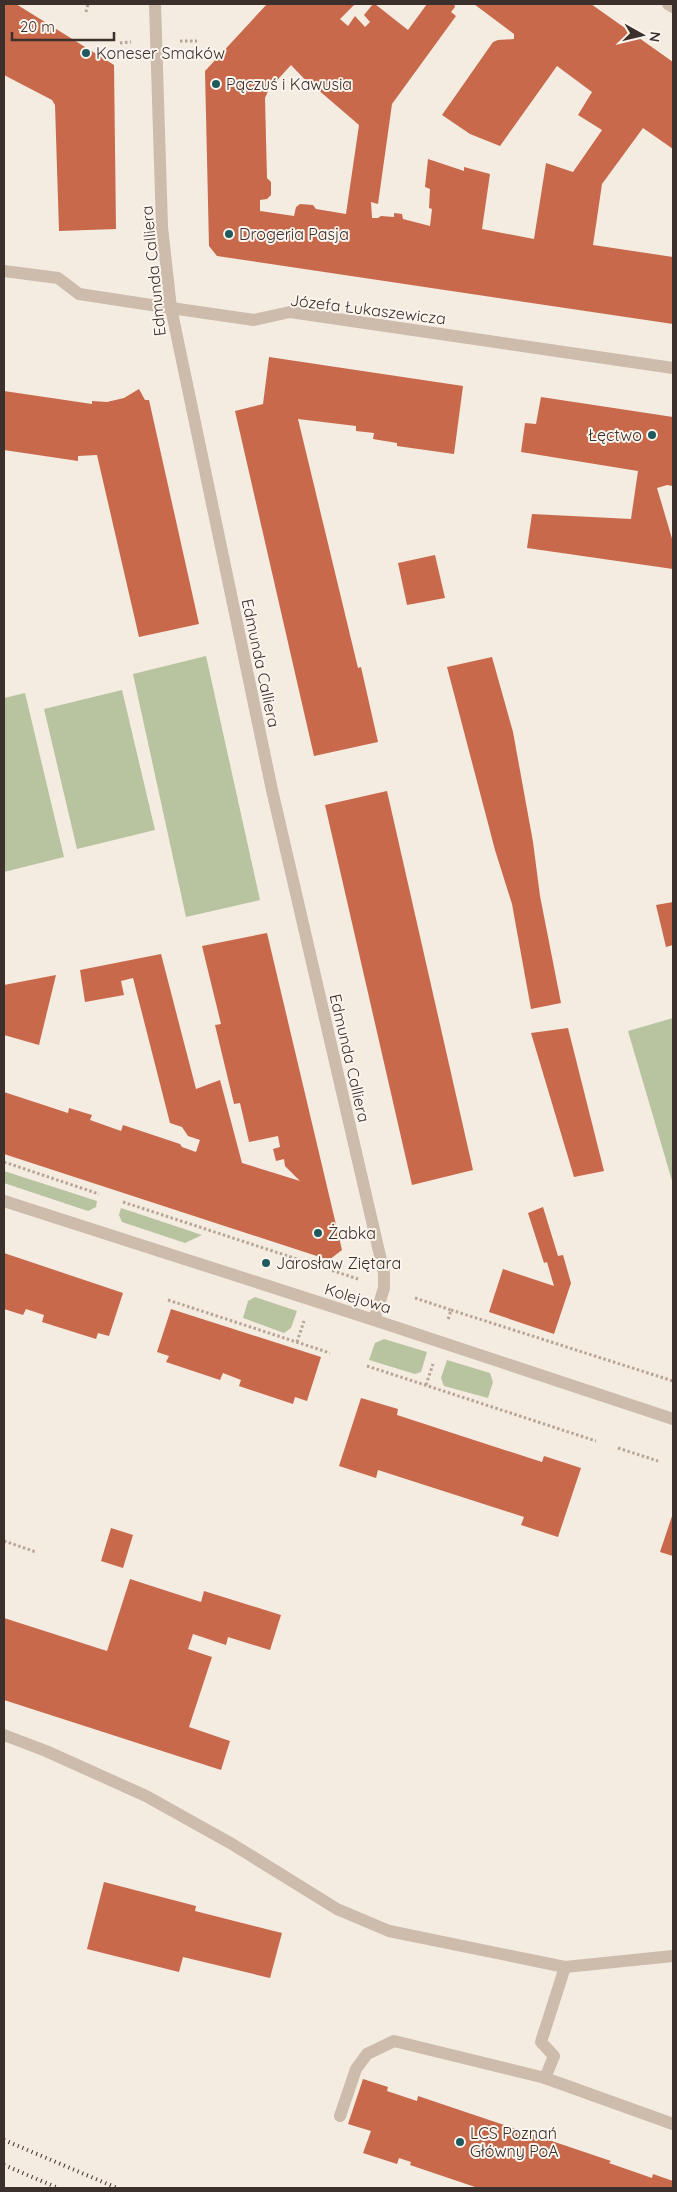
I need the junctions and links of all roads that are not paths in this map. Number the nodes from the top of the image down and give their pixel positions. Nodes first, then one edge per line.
1 (156, 4) edge
2 (668, 4) edge
3 (673, 8) edge
4 (4, 271) edge
5 (171, 308) junction
6 (673, 368) edge
7 (4, 1201) edge
8 (374, 1320) junction
9 (673, 1419) edge
10 (4, 1736) edge
11 (673, 1956) edge
12 (565, 1968) junction
13 (545, 2078) junction
14 (340, 2116) dead end
15 (673, 2124) edge

1 - 5 street, Edmunda Calliera
2 - 3 street
4 - 5 street, Józefa Łukaszewicza
5 - 6 street, Józefa Łukaszewicza
5 - 8 street, Edmunda Calliera
7 - 8 street, Kolejowa
8 - 9 street, Kolejowa
10 - 12 street
11 - 12 street
12 - 13 street
13 - 14 street
13 - 15 street

